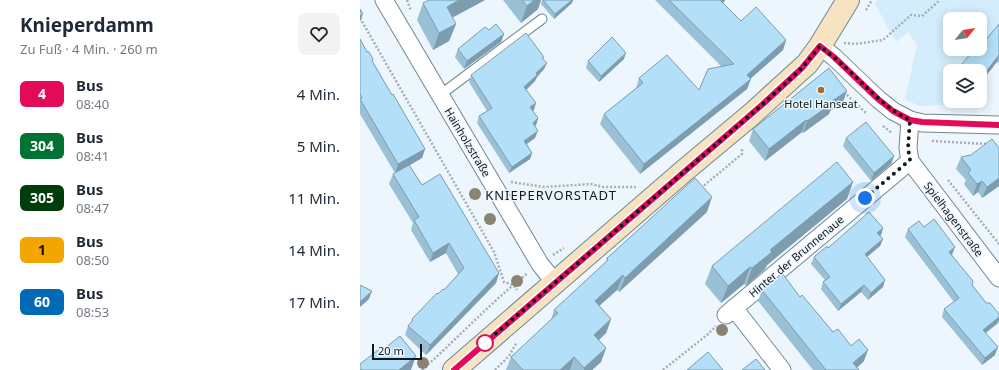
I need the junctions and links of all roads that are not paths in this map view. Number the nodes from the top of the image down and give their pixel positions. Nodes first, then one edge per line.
1 (384, 0) edge
2 (848, 0) edge
3 (542, 19) dead end
4 (820, 46) junction
5 (440, 95) junction
6 (910, 120) junction
7 (999, 125) edge
8 (910, 160) junction
9 (999, 278) edge
10 (555, 283) junction
11 (454, 370) edge
12 (782, 370) edge

1 - 5 street, Hainholzstraße
2 - 4 main road
3 - 5 lane
4 - 6 street
4 - 10 main road
5 - 10 street, Hainholzstraße
6 - 7 street
6 - 8 street
8 - 9 street, Spielhagenstraße
8 - 12 street, Hinter der Brunnenaue
10 - 11 main road

